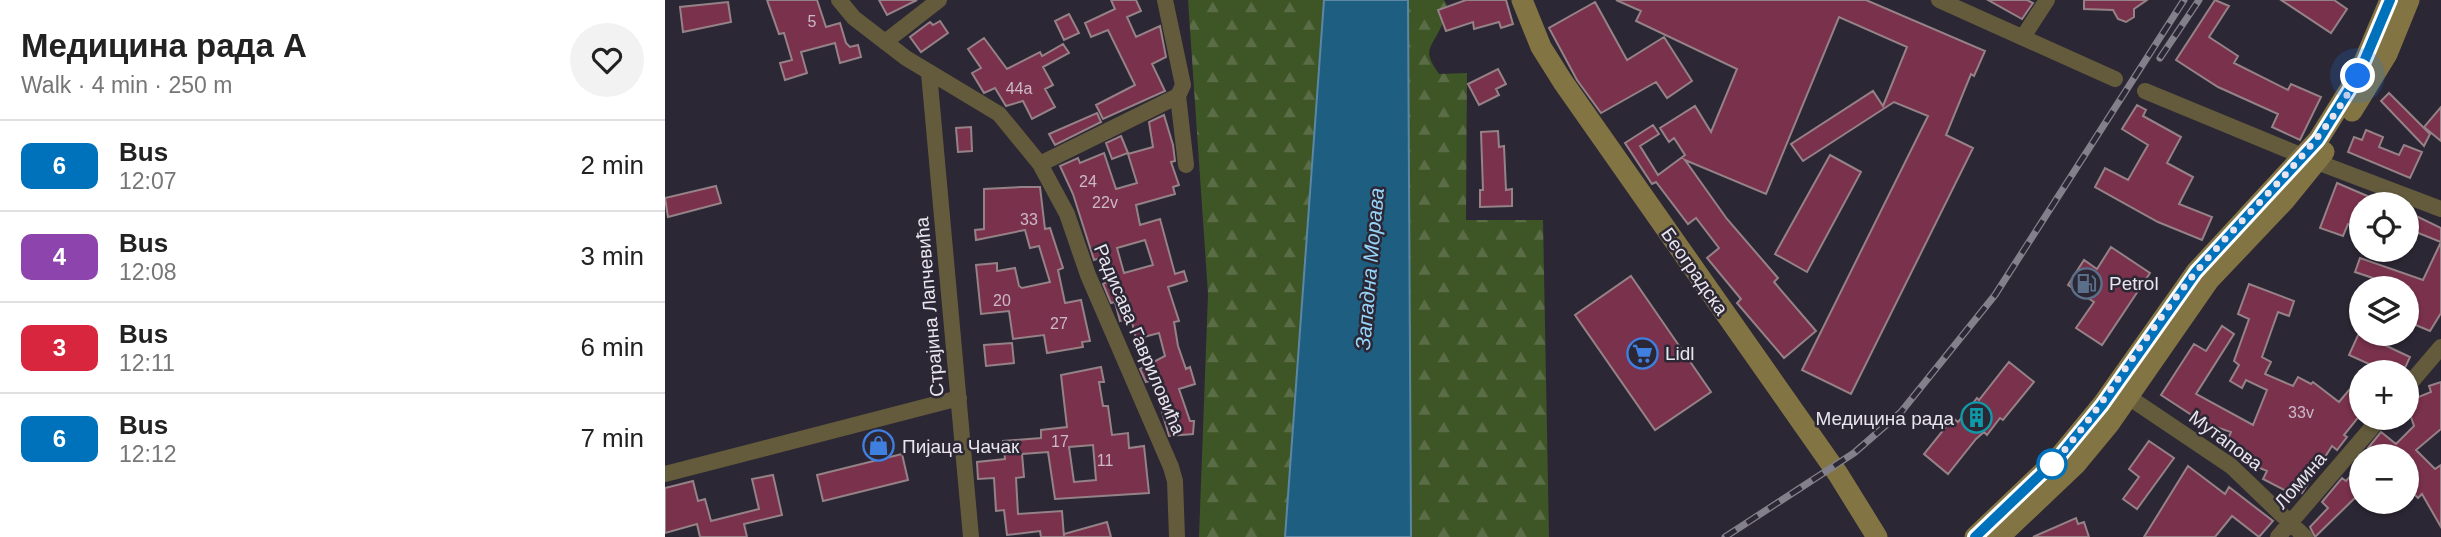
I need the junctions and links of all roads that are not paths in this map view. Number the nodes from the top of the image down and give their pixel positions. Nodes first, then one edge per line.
1 (839, 0) edge
2 (939, 0) edge
3 (1165, 0) edge
4 (1522, 0) edge
5 (1939, 0) edge
6 (2047, 0) edge
7 (2390, 0) edge
8 (2409, 0) edge
9 (2023, 37) junction
10 (885, 42) junction
11 (929, 73) junction
12 (2115, 79) dead end
13 (2145, 90) dead end
14 (1178, 96) junction
15 (2277, 145) junction
16 (2311, 159) junction
17 (1040, 164) junction
18 (1186, 165) dead end
19 (2283, 178) junction
20 (2441, 209) edge
21 (2441, 347) edge
22 (2419, 373) edge
23 (2120, 391) junction
24 (959, 397) junction
25 (2370, 430) edge
26 (665, 474) edge
27 (2291, 522) junction
28 (971, 537) edge
29 (1177, 537) edge
30 (1877, 537) edge
31 (1975, 537) edge
32 (1999, 537) edge
33 (2278, 537) edge
34 (2305, 537) edge

1 - 10 street, Радисава Гавриловића
2 - 10 street
3 - 14 street
4 - 30 main road, Београдска
5 - 9 street
6 - 9 street
7 - 16 main road
8 - 16 main road
9 - 12 street
10 - 11 street, Радисава Гавриловића
11 - 17 street, Радисава Гавриловића
11 - 24 street, Страјина Лапчевића
13 - 15 street
14 - 17 street
14 - 18 street
15 - 16 street
15 - 19 street
16 - 19 main road
16 - 20 street
16 - 23 main road
17 - 29 street, Радисава Гавриловића
19 - 23 main road
21 - 22 street
23 - 27 street, Мутапова
23 - 31 main road
23 - 32 main road
24 - 26 street
24 - 28 street, Страјина Лапчевића
25 - 27 street, Ломина
27 - 33 street, Ломина
27 - 34 street, Мутапова

